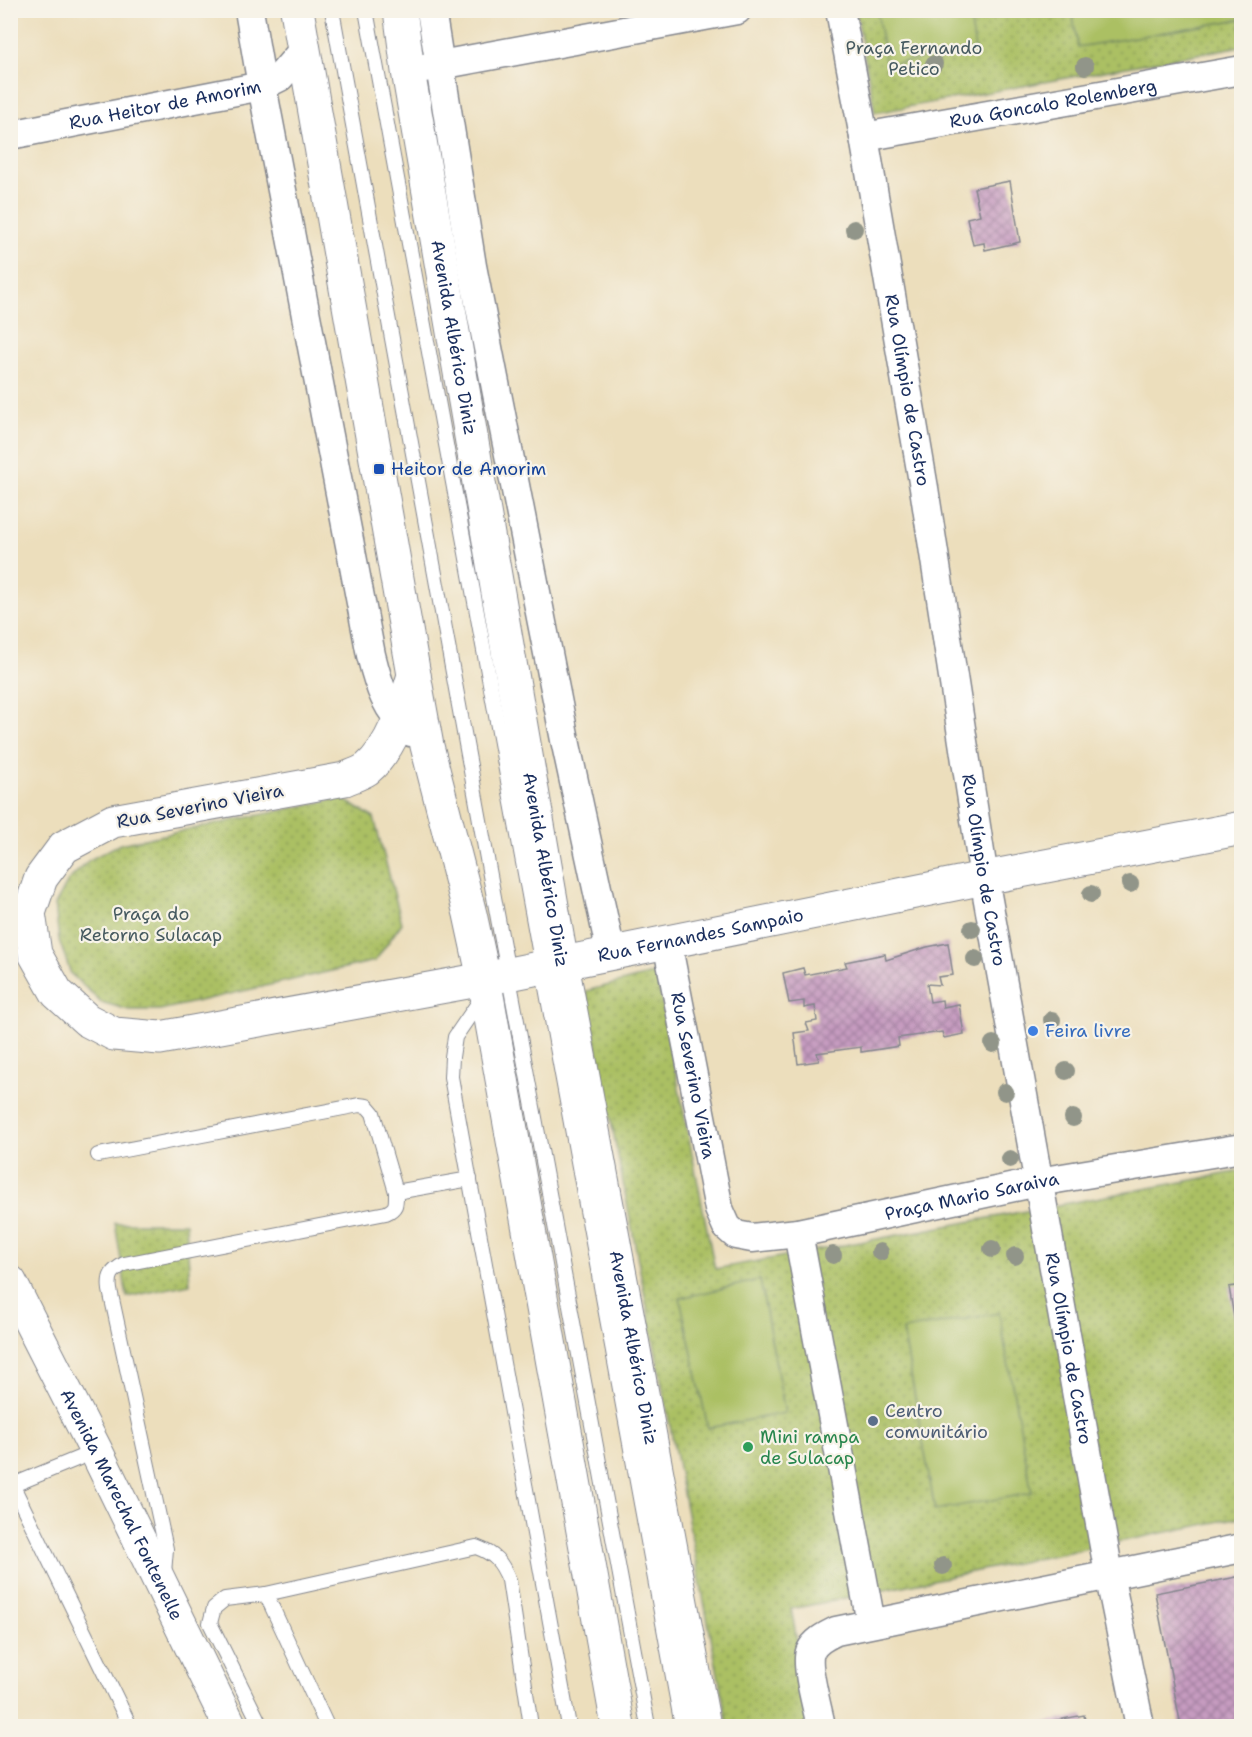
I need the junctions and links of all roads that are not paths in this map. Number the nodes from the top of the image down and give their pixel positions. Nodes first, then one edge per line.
1 (249, 10) edge
2 (297, 10) edge
3 (332, 10) edge
4 (366, 10) edge
5 (400, 10) edge
6 (431, 10) edge
7 (737, 10) edge
8 (840, 10) edge
9 (304, 49) junction
10 (441, 65) junction
11 (1242, 70) edge
12 (408, 71) junction
13 (262, 86) junction
14 (10, 135) edge
15 (864, 137) junction
16 (414, 675) junction
17 (399, 721) junction
18 (427, 746) junction
19 (1242, 828) edge
20 (984, 878) junction
21 (667, 942) junction
22 (611, 953) junction
23 (552, 966) junction
24 (493, 982) junction
25 (160, 1038) joint
26 (1242, 1148) edge
27 (98, 1155) dead end
28 (470, 1179) junction
29 (1038, 1182) junction
30 (396, 1192) junction
31 (719, 1209) joint
32 (798, 1233) junction
33 (10, 1282) edge
34 (96, 1451) junction
35 (12, 1483) edge
36 (1242, 1548) edge
37 (1109, 1574) junction
38 (161, 1584) junction
39 (266, 1594) junction
40 (872, 1623) junction
41 (130, 1726) edge
42 (230, 1726) edge
43 (261, 1726) edge
44 (327, 1726) edge
45 (531, 1726) edge
46 (569, 1726) edge
47 (618, 1726) edge
48 (648, 1726) edge
49 (682, 1726) edge
50 (704, 1726) edge
51 (821, 1726) edge
52 (1140, 1726) edge

1 - 13 street
2 - 9 main road
3 - 24 lane
4 - 23 lane
5 - 12 main road, Avenida Albérico Diniz
6 - 10 street, Avenida Albérico Diniz
7 - 10 street
8 - 15 street, Rua Olímpio de Castro
9 - 13 street, Rua Heitor de Amorim
9 - 16 main road
10 - 12 street
10 - 22 street, Avenida Albérico Diniz
11 - 15 street, Rua Goncalo Rolemberg
12 - 23 main road, Avenida Albérico Diniz
13 - 14 street, Rua Heitor de Amorim
13 - 17 street
15 - 20 street, Rua Olímpio de Castro
16 - 17 main road, Rua Severino Vieira
16 - 18 main road
17 - 18 street
17 - 25 main road, Rua Severino Vieira
18 - 24 main road
19 - 20 main road, Rua Fernandes Sampaio
20 - 21 main road, Rua Fernandes Sampaio
20 - 29 street, Rua Olímpio de Castro
21 - 22 main road, Rua Fernandes Sampaio
21 - 31 street, Rua Severino Vieira
22 - 23 main road, Rua Fernandes Sampaio
23 - 24 main road, Rua Fernandes Sampaio
23 - 49 lane
23 - 50 main road, Avenida Albérico Diniz
24 - 25 main road, Rua Fernandes Sampaio
24 - 28 lane
24 - 47 main road
24 - 48 lane
26 - 29 street, Praça Mario Saraiva
27 - 30 lane
28 - 30 lane
28 - 46 lane
29 - 32 street, Praça Mario Saraiva
29 - 37 street, Rua Olímpio de Castro
30 - 38 lane
31 - 32 street, Praça Mario Saraiva
32 - 40 street
33 - 34 main road, Avenida Marechal Fontenelle
34 - 35 lane
34 - 38 main road, Avenida Marechal Fontenelle
35 - 41 lane
36 - 37 street
37 - 40 street
37 - 52 street, Rua Olímpio de Castro
38 - 42 main road, Avenida Marechal Fontenelle
39 - 43 lane
39 - 44 lane
39 - 45 lane
40 - 51 street

